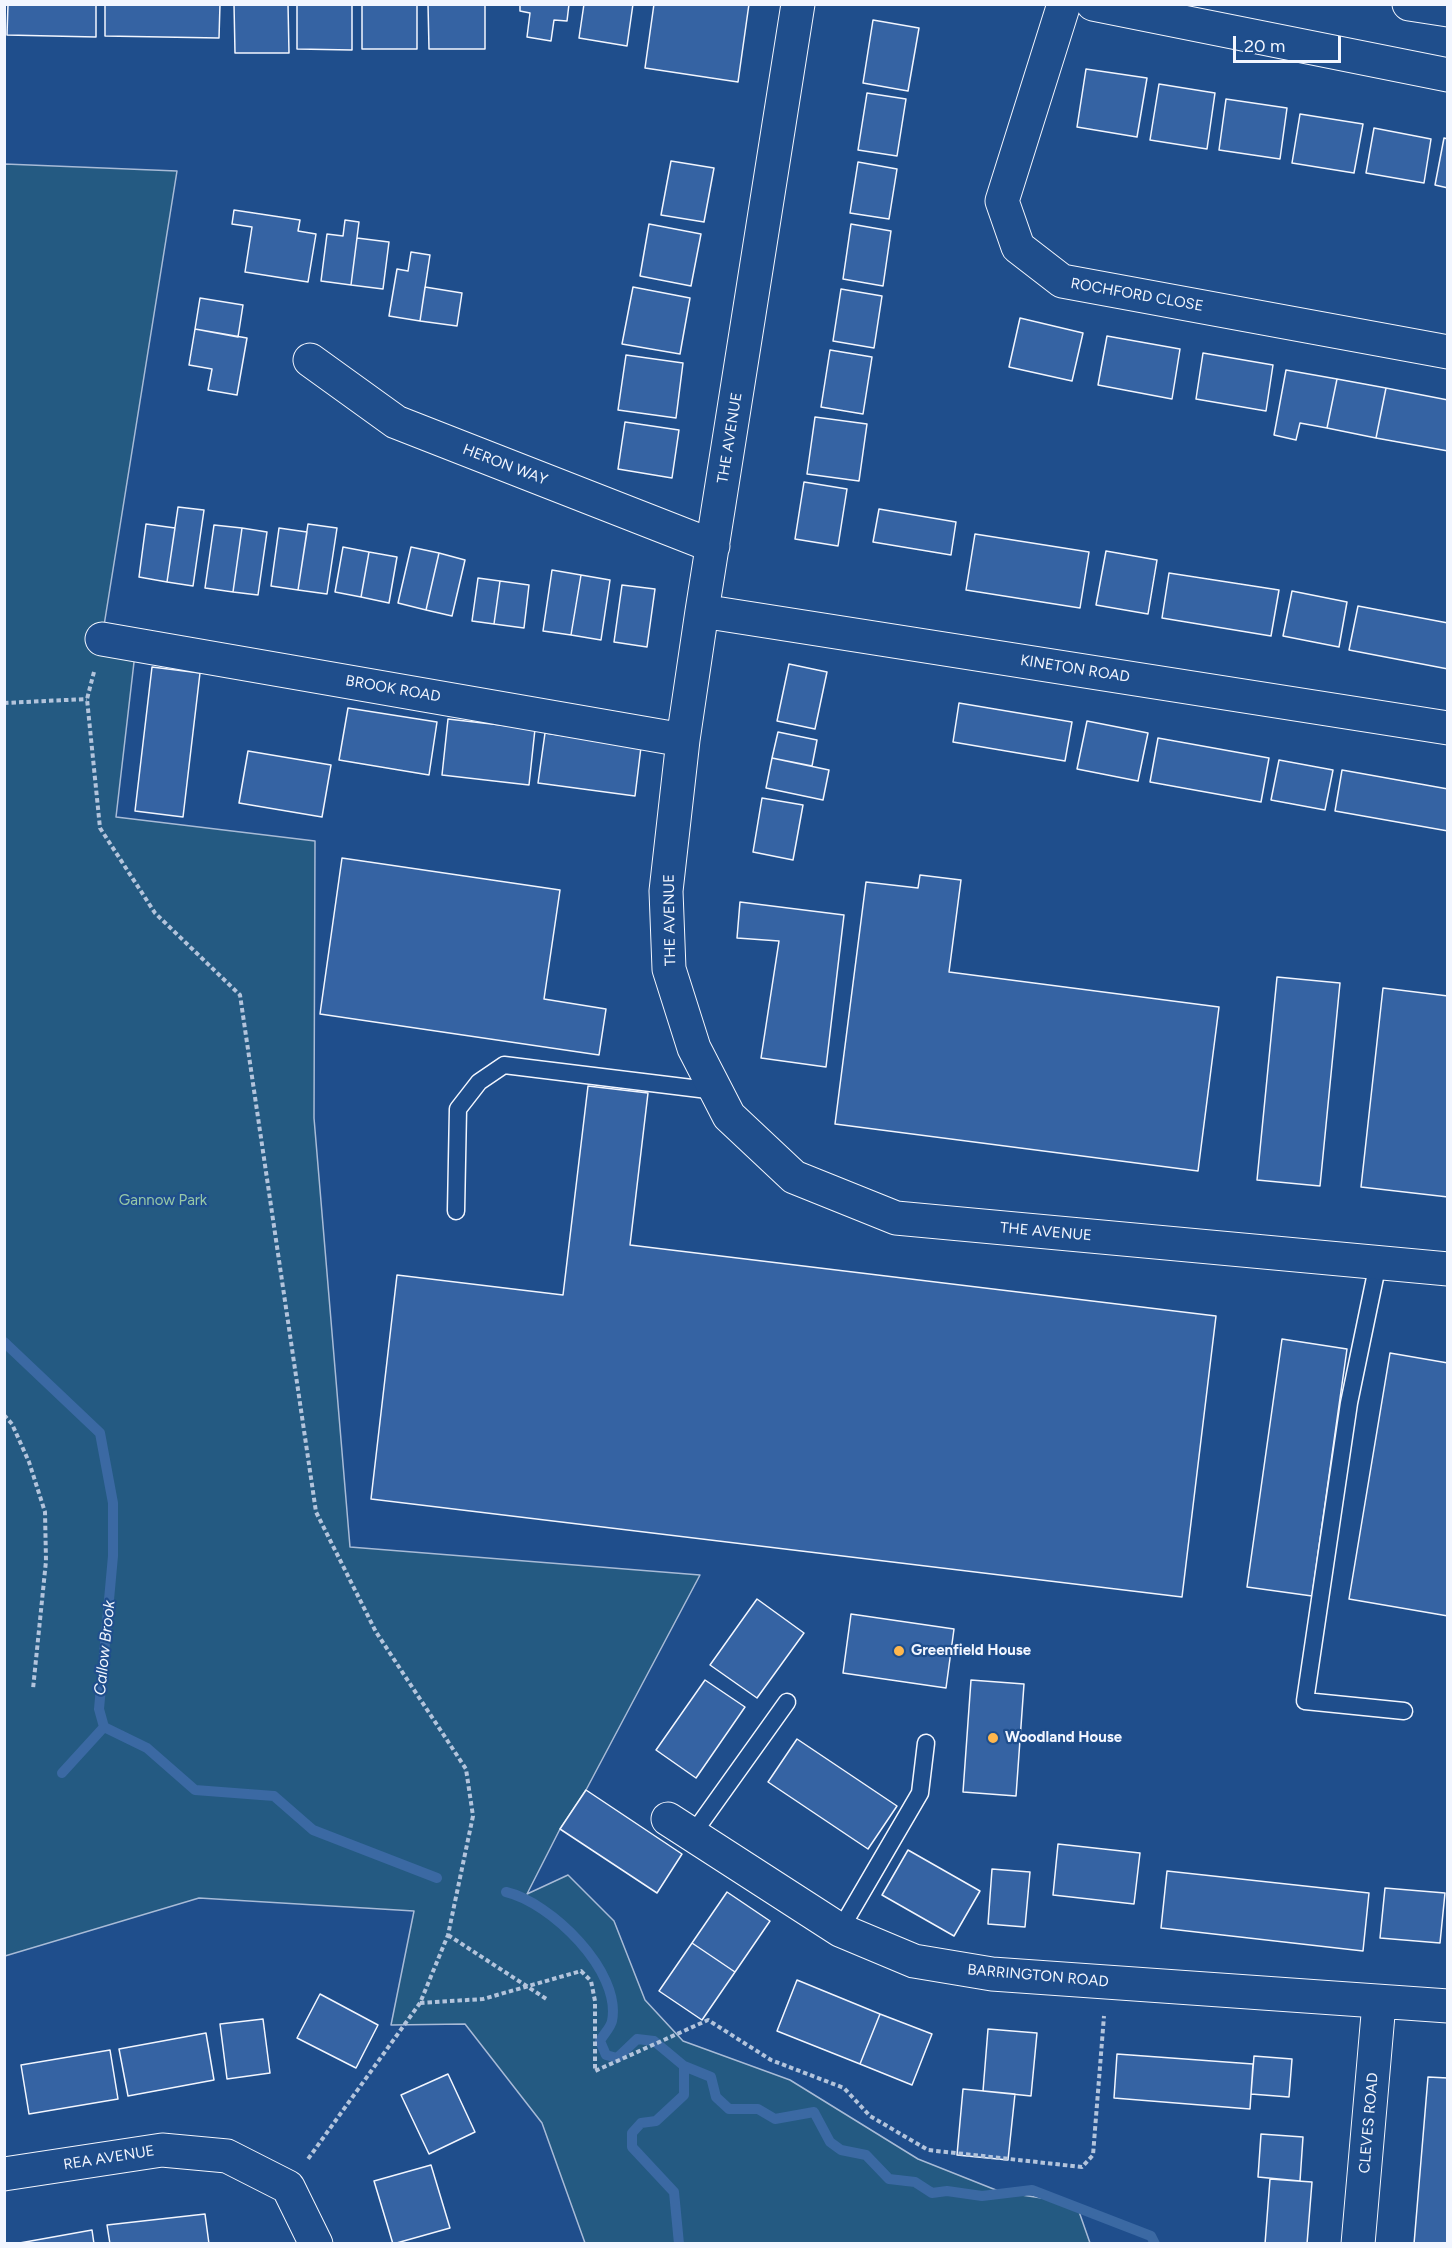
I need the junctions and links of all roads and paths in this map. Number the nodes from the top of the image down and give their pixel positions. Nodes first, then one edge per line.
1 (798, 4) edge
2 (1064, 4) edge
3 (1093, 4) edge
4 (1409, 4) edge
5 (1448, 10) edge
6 (1448, 75) edge
7 (1448, 352) edge
8 (310, 360) dead end
9 (712, 546) junction
10 (702, 611) junction
11 (102, 639) joint
12 (87, 699) junction
13 (4, 703) edge
14 (1448, 728) edge
15 (683, 740) junction
16 (716, 1091) junction
17 (456, 1211) dead end
18 (1378, 1263) junction
19 (1448, 1269) edge
20 (4, 1415) edge
21 (33, 1689) dead end
22 (787, 1702) dead end
23 (1404, 1711) dead end
24 (926, 1743) dead end
25 (680, 1827) joint
26 (840, 1930) junction
27 (447, 1935) junction
28 (1107, 1983) junction
29 (529, 1986) junction
30 (548, 2000) dead end
31 (420, 2003) junction
32 (1379, 2003) junction
33 (1448, 2006) edge
34 (4, 2174) edge
35 (288, 2187) junction
36 (315, 2244) edge
37 (1358, 2244) edge

1 - 9 main road, THE AVENUE
2 - 7 main road, ROCHFORD CLOSE
3 - 6 main road
4 - 5 main road
8 - 9 main road, HERON WAY
9 - 10 main road, THE AVENUE
10 - 14 main road, KINETON ROAD
10 - 15 main road, THE AVENUE
11 - 12 path
11 - 15 main road, BROOK ROAD
12 - 13 path
12 - 27 path
15 - 16 main road, THE AVENUE
16 - 17 lane
16 - 18 main road, THE AVENUE
18 - 19 main road, THE AVENUE
18 - 23 lane
20 - 21 path
22 - 25 lane
24 - 26 lane
25 - 26 main road, BARRINGTON ROAD
26 - 28 main road, BARRINGTON ROAD
27 - 29 path
27 - 31 path
28 - 29 path
28 - 32 main road, BARRINGTON ROAD
29 - 30 path
29 - 31 path
31 - 35 path
32 - 33 main road, BARRINGTON ROAD
32 - 37 main road, CLEVES ROAD
34 - 35 main road, REA AVENUE
35 - 36 main road

